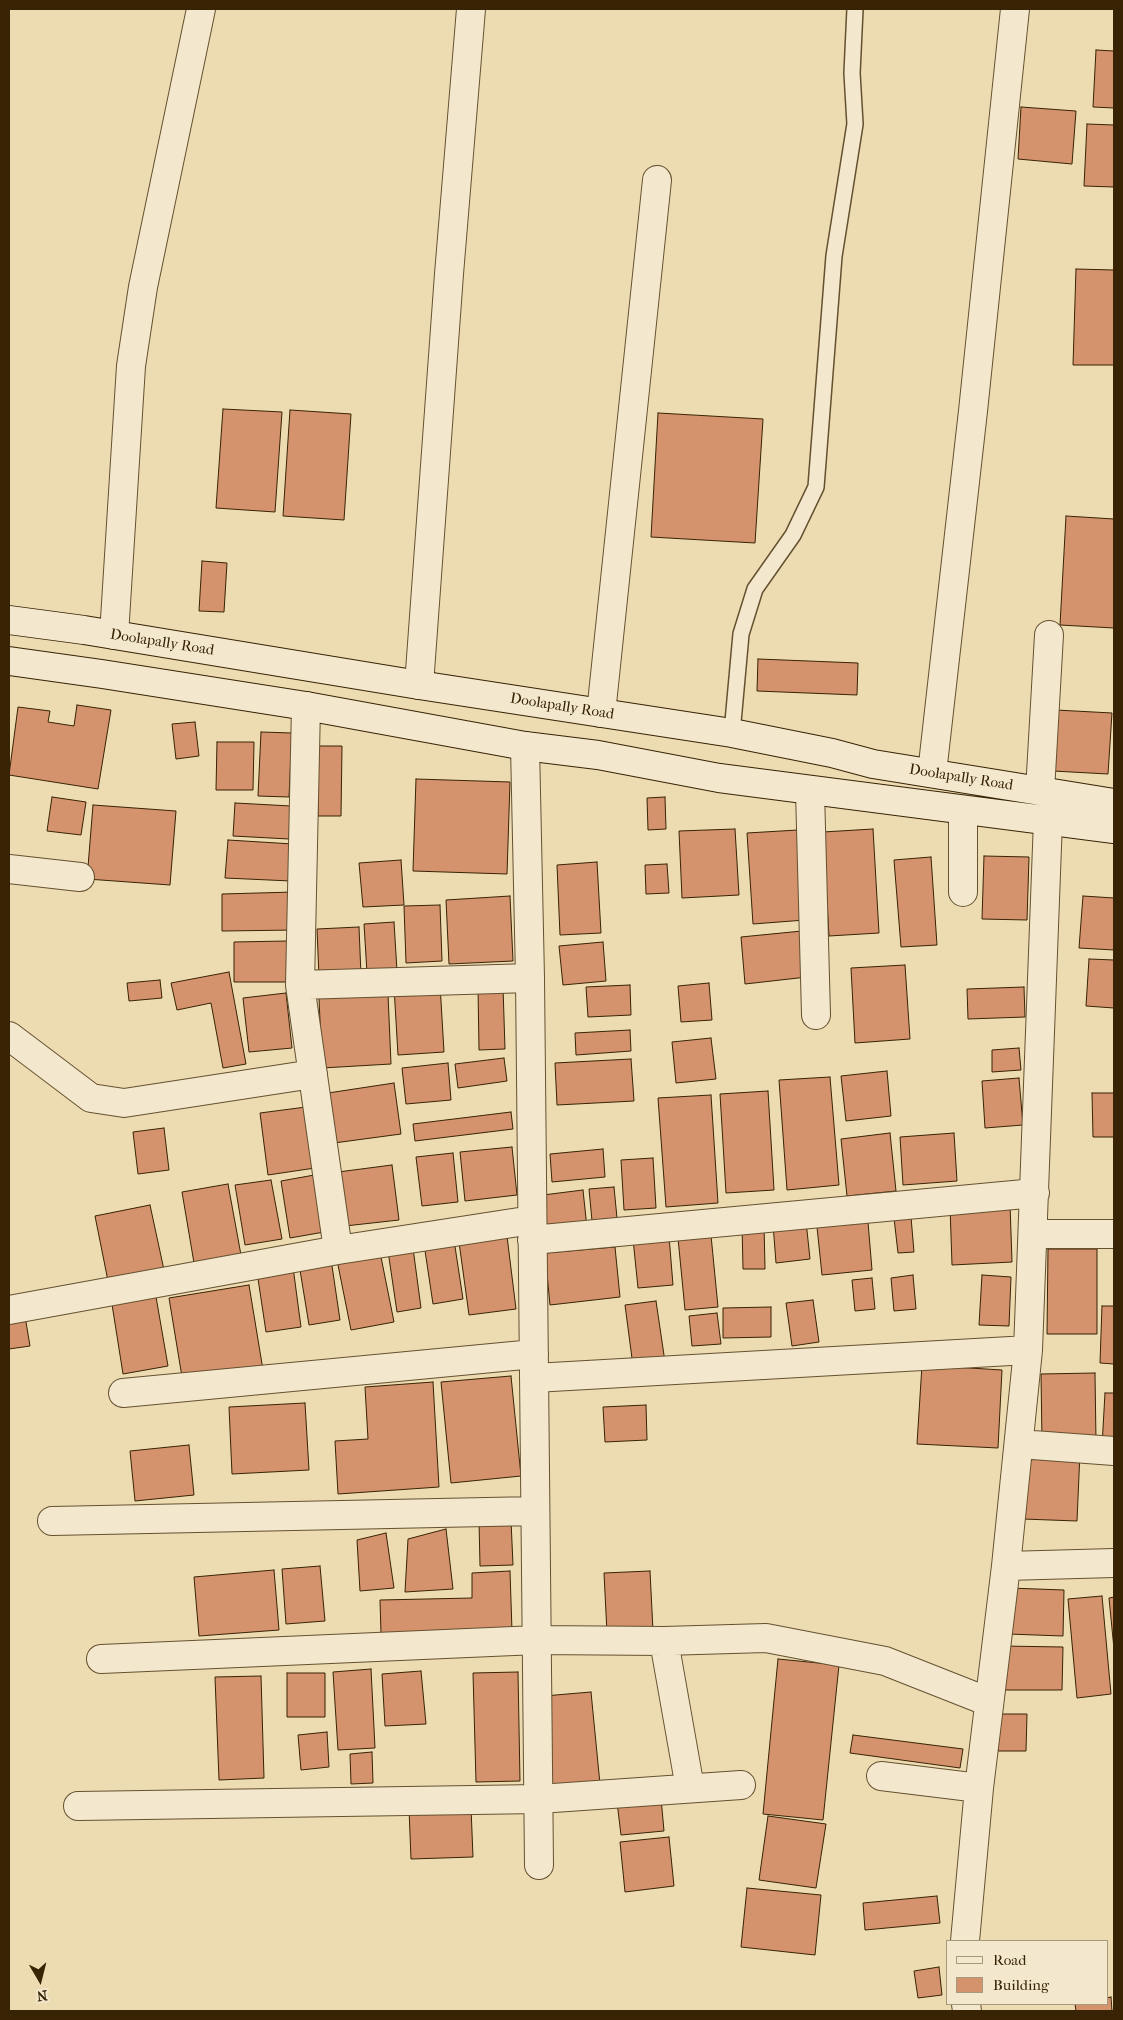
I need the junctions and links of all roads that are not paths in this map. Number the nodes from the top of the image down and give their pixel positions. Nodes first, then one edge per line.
1 (201, 9) edge
2 (471, 9) edge
3 (855, 9) edge
4 (1015, 9) edge
5 (657, 180) dead end
6 (9, 620) edge
7 (114, 635) junction
8 (1049, 635) dead end
9 (9, 662) edge
10 (419, 685) junction
11 (306, 706) junction
12 (601, 713) junction
13 (732, 733) junction
14 (525, 746) junction
15 (932, 774) junction
16 (810, 791) junction
17 (1040, 791) junction
18 (1114, 803) edge
19 (963, 810) junction
20 (1048, 820) junction
21 (1114, 829) edge
22 (9, 869) edge
23 (80, 877) dead end
24 (963, 892) dead end
25 (530, 978) junction
26 (300, 985) junction
27 (816, 1015) dead end
28 (9, 1036) edge
29 (313, 1074) junction
30 (1035, 1193) junction
31 (532, 1230) junction
32 (1033, 1234) junction
33 (1114, 1234) edge
34 (338, 1250) junction
35 (9, 1310) edge
36 (1028, 1350) junction
37 (534, 1366) junction
38 (123, 1393) dead end
39 (1019, 1444) junction
40 (1114, 1451) edge
41 (535, 1510) junction
42 (52, 1521) dead end
43 (1114, 1563) edge
44 (1006, 1566) junction
45 (537, 1640) junction
46 (664, 1642) junction
47 (101, 1659) dead end
48 (989, 1702) junction
49 (881, 1776) dead end
50 (741, 1785) dead end
51 (690, 1788) junction
52 (979, 1788) junction
53 (539, 1799) junction
54 (78, 1806) dead end
55 (539, 1865) dead end
56 (965, 1940) edge

1 - 7 street
2 - 10 street
3 - 13 lane
4 - 15 street
5 - 12 street
6 - 7 street, Doolapally Road
7 - 10 street, Doolapally Road
8 - 17 street
9 - 11 street, Doolapally Road
10 - 12 street, Doolapally Road
11 - 14 street, Doolapally Road
11 - 26 street
12 - 13 street, Doolapally Road
13 - 15 street, Doolapally Road
14 - 16 street, Doolapally Road
14 - 25 street
15 - 17 street, Doolapally Road
16 - 19 street, Doolapally Road
16 - 27 street
17 - 18 street, Doolapally Road
19 - 20 street, Doolapally Road
19 - 24 street
20 - 21 street, Doolapally Road
20 - 30 street
22 - 23 street
25 - 26 street
25 - 31 street
26 - 29 street
28 - 29 street
29 - 34 street
30 - 31 street
30 - 32 street
31 - 34 street
31 - 37 street
32 - 33 street
32 - 36 street
34 - 35 street
36 - 37 street
36 - 39 street
37 - 38 street
37 - 41 street
39 - 40 street
39 - 44 street
41 - 42 street
41 - 45 street
43 - 44 street
44 - 48 street
45 - 46 street
45 - 47 street
45 - 53 street
46 - 48 street
46 - 51 street
48 - 52 street
49 - 52 street
50 - 51 street
51 - 53 street
52 - 56 street
53 - 54 street
53 - 55 street

